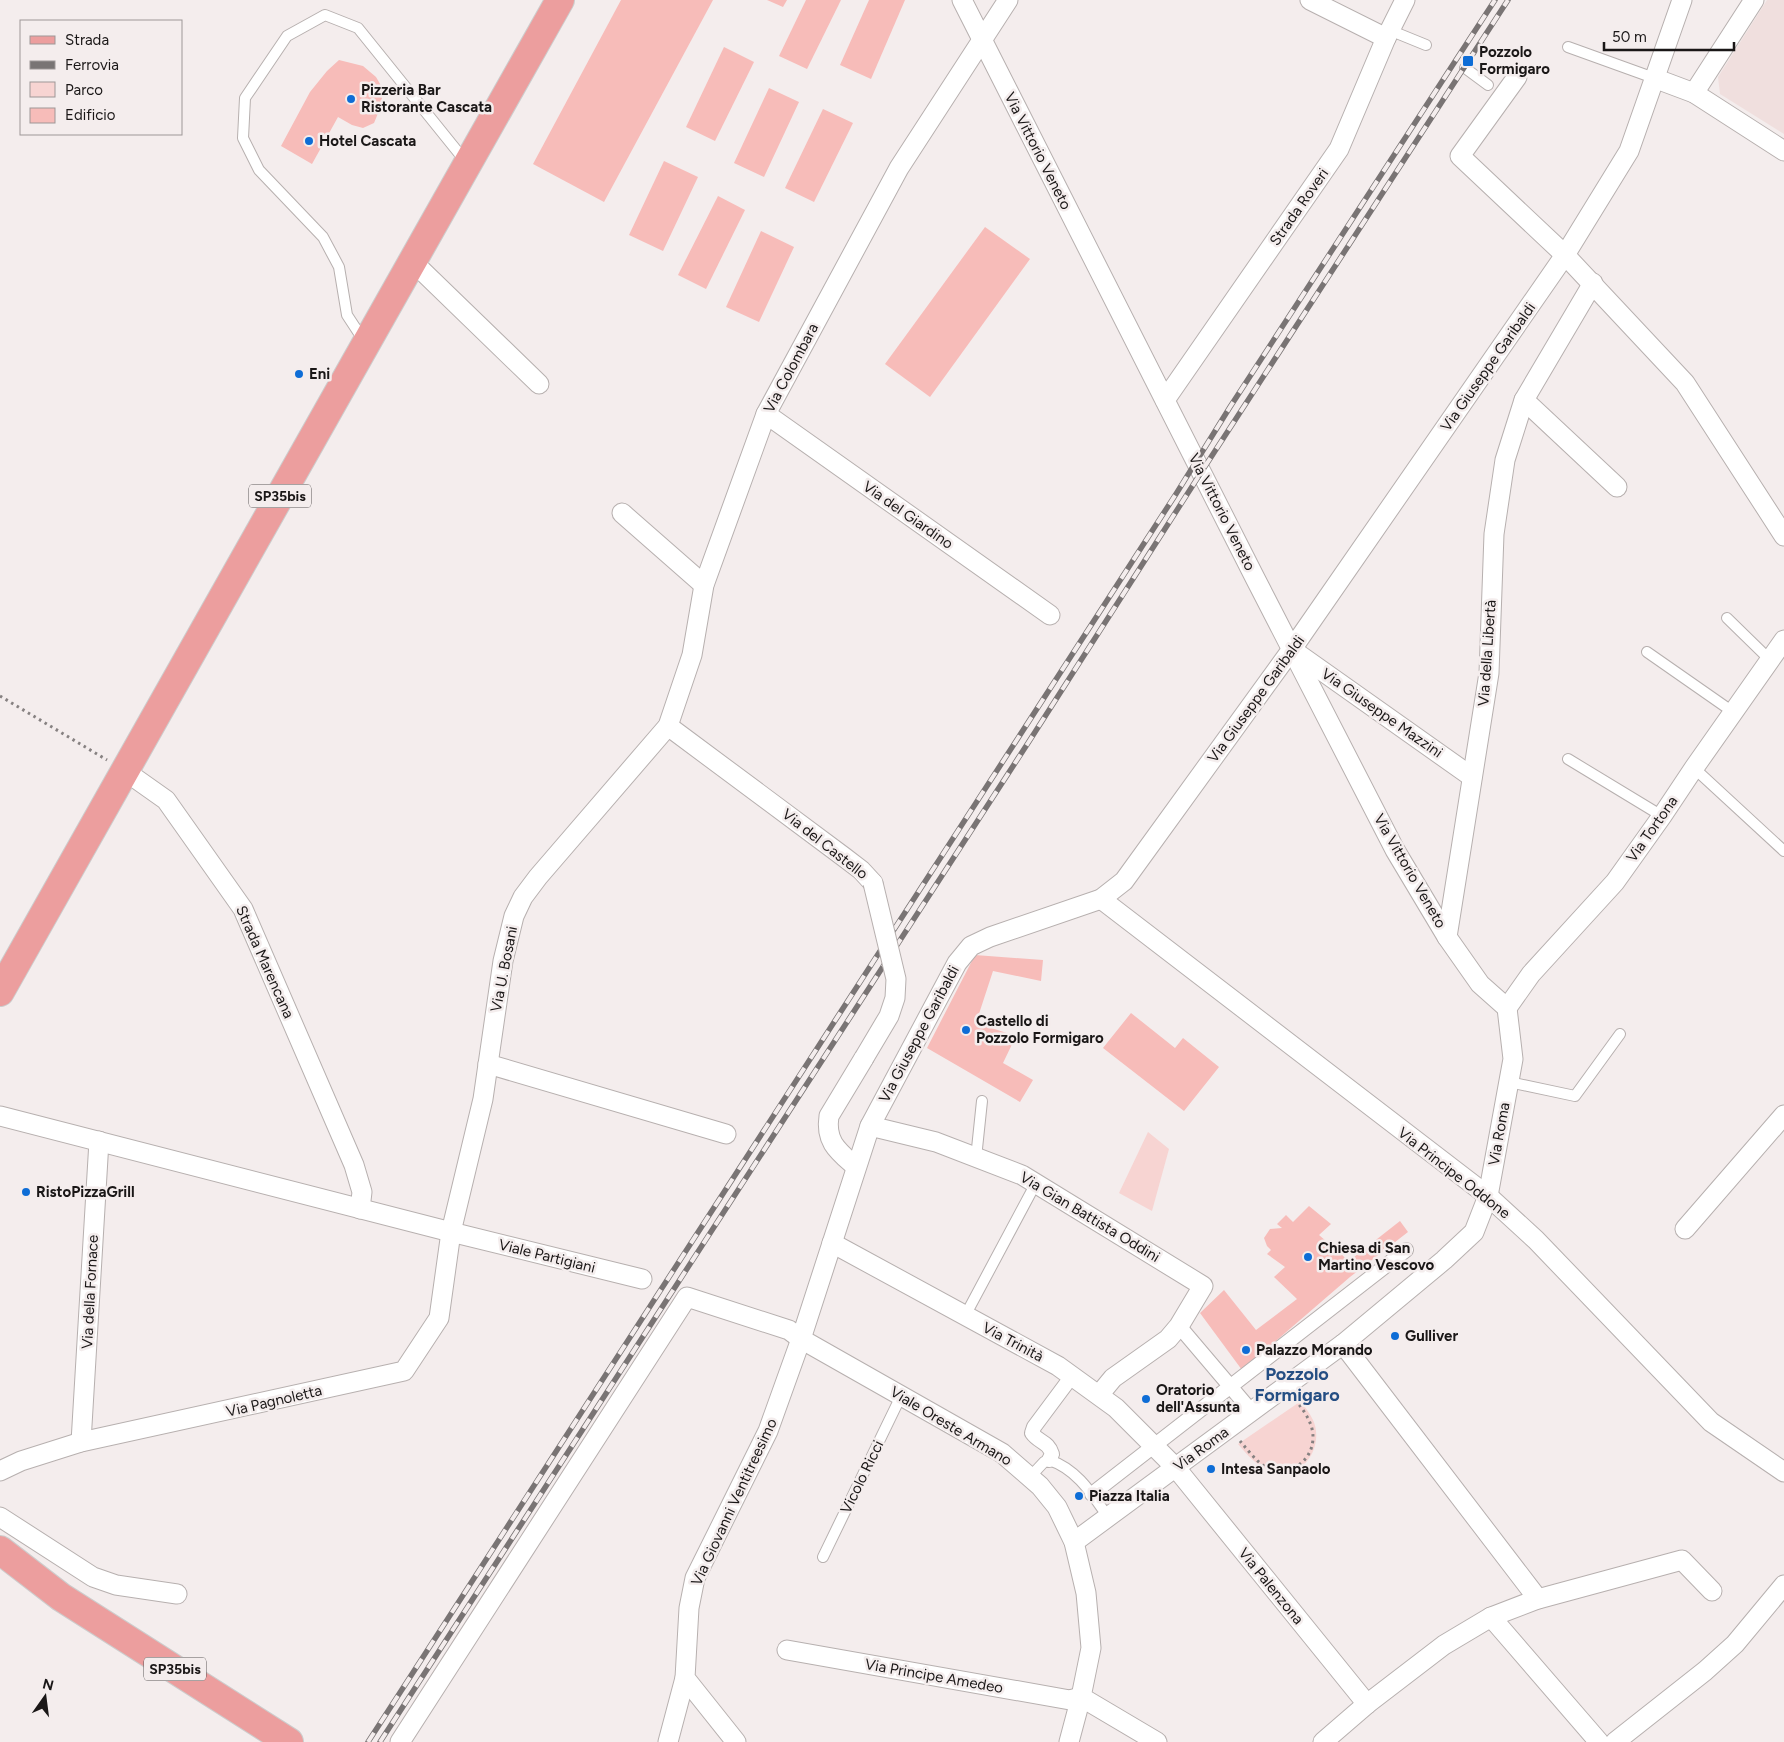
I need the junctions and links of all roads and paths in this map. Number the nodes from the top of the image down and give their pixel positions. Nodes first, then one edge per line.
1 (560, 0) edge
2 (962, 0) edge
3 (1008, 0) edge
4 (1310, 0) edge
5 (1404, 0) edge
6 (1682, 0) edge
7 (1754, 0) edge
8 (1392, 36) junction
9 (982, 41) junction
10 (1426, 46) dead end
11 (1568, 47) dead end
12 (1465, 68) dead end
13 (1517, 77) dead end
14 (1654, 78) junction
15 (1488, 85) dead end
16 (1694, 93) junction
17 (1784, 151) edge
18 (468, 163) junction
19 (1566, 255) junction
20 (412, 261) junction
21 (1593, 283) junction
22 (366, 344) junction
23 (539, 384) dead end
24 (1165, 400) junction
25 (1524, 400) junction
26 (766, 414) junction
27 (1617, 486) dead end
28 (622, 513) dead end
29 (1784, 536) edge
30 (704, 585) junction
31 (1050, 615) dead end
32 (1727, 618) dead end
33 (1784, 640) edge
34 (1292, 649) junction
35 (1647, 652) dead end
36 (1769, 659) junction
37 (0, 696) edge
38 (1733, 712) junction
39 (668, 726) junction
40 (1568, 760) dead end
41 (1694, 768) junction
42 (125, 771) junction
43 (1472, 777) junction
44 (1662, 816) junction
45 (1784, 851) edge
46 (1101, 899) junction
47 (1447, 937) junction
48 (0, 992) edge
49 (1507, 1008) junction
50 (1620, 1034) dead end
51 (488, 1064) junction
52 (1509, 1082) junction
53 (982, 1101) dead end
54 (1784, 1115) edge
55 (0, 1116) edge
56 (870, 1126) junction
57 (726, 1134) dead end
58 (99, 1141) junction
59 (976, 1158) junction
60 (856, 1167) junction
61 (1036, 1183) junction
62 (1488, 1196) junction
63 (360, 1208) junction
64 (1685, 1229) dead end
65 (452, 1232) junction
66 (832, 1243) junction
67 (1406, 1250) dead end
68 (642, 1279) dead end
69 (965, 1316) junction
70 (1179, 1326) junction
71 (801, 1339) junction
72 (1342, 1344) junction
73 (1072, 1376) junction
74 (1286, 1386) junction
75 (1230, 1387) junction
76 (1099, 1395) junction
77 (901, 1396) junction
78 (1252, 1412) junction
79 (1230, 1428) junction
80 (81, 1442) junction
81 (1154, 1446) junction
82 (1049, 1460) junction
83 (1176, 1468) junction
84 (0, 1471) edge
85 (1784, 1472) edge
86 (1030, 1477) junction
87 (1092, 1494) junction
88 (0, 1517) edge
89 (1108, 1517) junction
90 (1074, 1542) junction
91 (0, 1550) edge
92 (822, 1557) dead end
93 (1784, 1585) edge
94 (1712, 1591) dead end
95 (177, 1594) dead end
96 (1538, 1599) junction
97 (1491, 1617) junction
98 (787, 1650) dead end
99 (685, 1678) junction
100 (1081, 1697) junction
101 (1367, 1704) junction
102 (289, 1742) edge
103 (400, 1742) edge
104 (668, 1742) edge
105 (736, 1742) edge
106 (1069, 1742) edge
107 (1157, 1742) edge
108 (1323, 1742) edge
109 (1599, 1742) edge
110 (1615, 1742) edge

1 - 18 main road, SP35bis
2 - 9 street, Via Vittorio Veneto
3 - 9 street, Via Colombara
4 - 8 street
5 - 8 street, Strada Roveri
6 - 14 street, Via Giuseppe Garibaldi
7 - 16 street
8 - 10 lane
8 - 24 street, Strada Roveri
9 - 24 street, Via Vittorio Veneto
9 - 26 street, Via Colombara
11 - 14 lane
12 - 15 lane
13 - 19 street
14 - 16 street
14 - 19 street, Via Giuseppe Garibaldi
16 - 17 street
18 - 20 main road, SP35bis
18 - 22 lane
19 - 21 street
19 - 34 street, Via Giuseppe Garibaldi
20 - 22 main road, SP35bis
20 - 23 street
21 - 25 street
21 - 29 street
22 - 42 main road, SP35bis
24 - 34 street, Via Vittorio Veneto
25 - 27 street
25 - 43 street, Via della Libertà
26 - 30 street, Via Colombara
26 - 31 street, Via del Giardino
28 - 30 street
30 - 39 street, Via Colombara
32 - 36 lane
33 - 36 street, Via Tortona
34 - 43 street, Via Giuseppe Mazzini
34 - 46 street, Via Giuseppe Garibaldi
34 - 47 street, Via Vittorio Veneto
35 - 38 lane
36 - 38 street, Via Tortona
37 - 42 path
38 - 41 street, Via Tortona
39 - 51 street, Via U. Bosani
39 - 60 street, Via del Castello, bridge
40 - 44 lane
41 - 44 street, Via Tortona
41 - 45 lane
42 - 48 main road, SP35bis
42 - 63 street, Strada Marencana
43 - 47 street, Via della Libertà
44 - 49 street, Via Tortona
46 - 56 street, Via Giuseppe Garibaldi
46 - 62 street, Via Principe Oddone
47 - 49 street, Via Vittorio Veneto
49 - 52 street, Via Roma
50 - 52 lane
51 - 57 street
51 - 65 street, Via U. Bosani
52 - 62 street, Via Roma
53 - 59 lane
54 - 64 street
55 - 58 street, Viale Partigiani
56 - 59 street, Via Gian Battista Oddini
56 - 60 street, Via Giuseppe Garibaldi
58 - 63 street, Viale Partigiani
58 - 80 street, Via della Fornace
59 - 61 street, Via Gian Battista Oddini
60 - 66 street, Via Giuseppe Garibaldi
61 - 69 lane
61 - 70 street, Via Gian Battista Oddini
62 - 72 street, Via Roma
62 - 85 street, Via Principe Oddone
63 - 65 street, Viale Partigiani
65 - 68 street, Viale Partigiani
65 - 80 street, Via Pagnoletta
66 - 69 street, Via Trinità
66 - 71 street, Via Giuseppe Garibaldi
67 - 75 street
69 - 73 street, Via Trinità
70 - 75 street
70 - 76 street
71 - 77 street, Viale Oreste Armano
71 - 99 street, Via Giovanni Ventitreesimo
71 - 103 street, Viale Oreste Armano
72 - 74 street, Via Roma
72 - 96 street
73 - 76 street, Via Trinità
73 - 82 street
74 - 78 street, Via Roma
74 - 79 path
75 - 78 street
75 - 81 street
76 - 81 street, Via Trinità
77 - 86 street, Viale Oreste Armano
77 - 92 lane, Vicolo Ricci
78 - 79 street, Via Roma
79 - 83 street, Via Roma
80 - 84 street, Via Pagnoletta
81 - 83 street, Via Trinità
81 - 87 street
82 - 86 lane
82 - 87 lane
83 - 89 street, Via Roma
83 - 101 street, Via Palenzona
86 - 90 street, Viale Oreste Armano
87 - 89 lane
88 - 95 street
89 - 90 street, Via Roma
90 - 100 street, Viale Oreste Armano
91 - 102 main road, SP35bis
93 - 110 street
94 - 96 street
96 - 97 street
97 - 101 street
97 - 109 street
98 - 100 street, Via Principe Amedeo
99 - 104 street, Via Giovanni Ventitreesimo
99 - 105 street
100 - 106 street, Viale Oreste Armano
100 - 107 street
101 - 108 street

